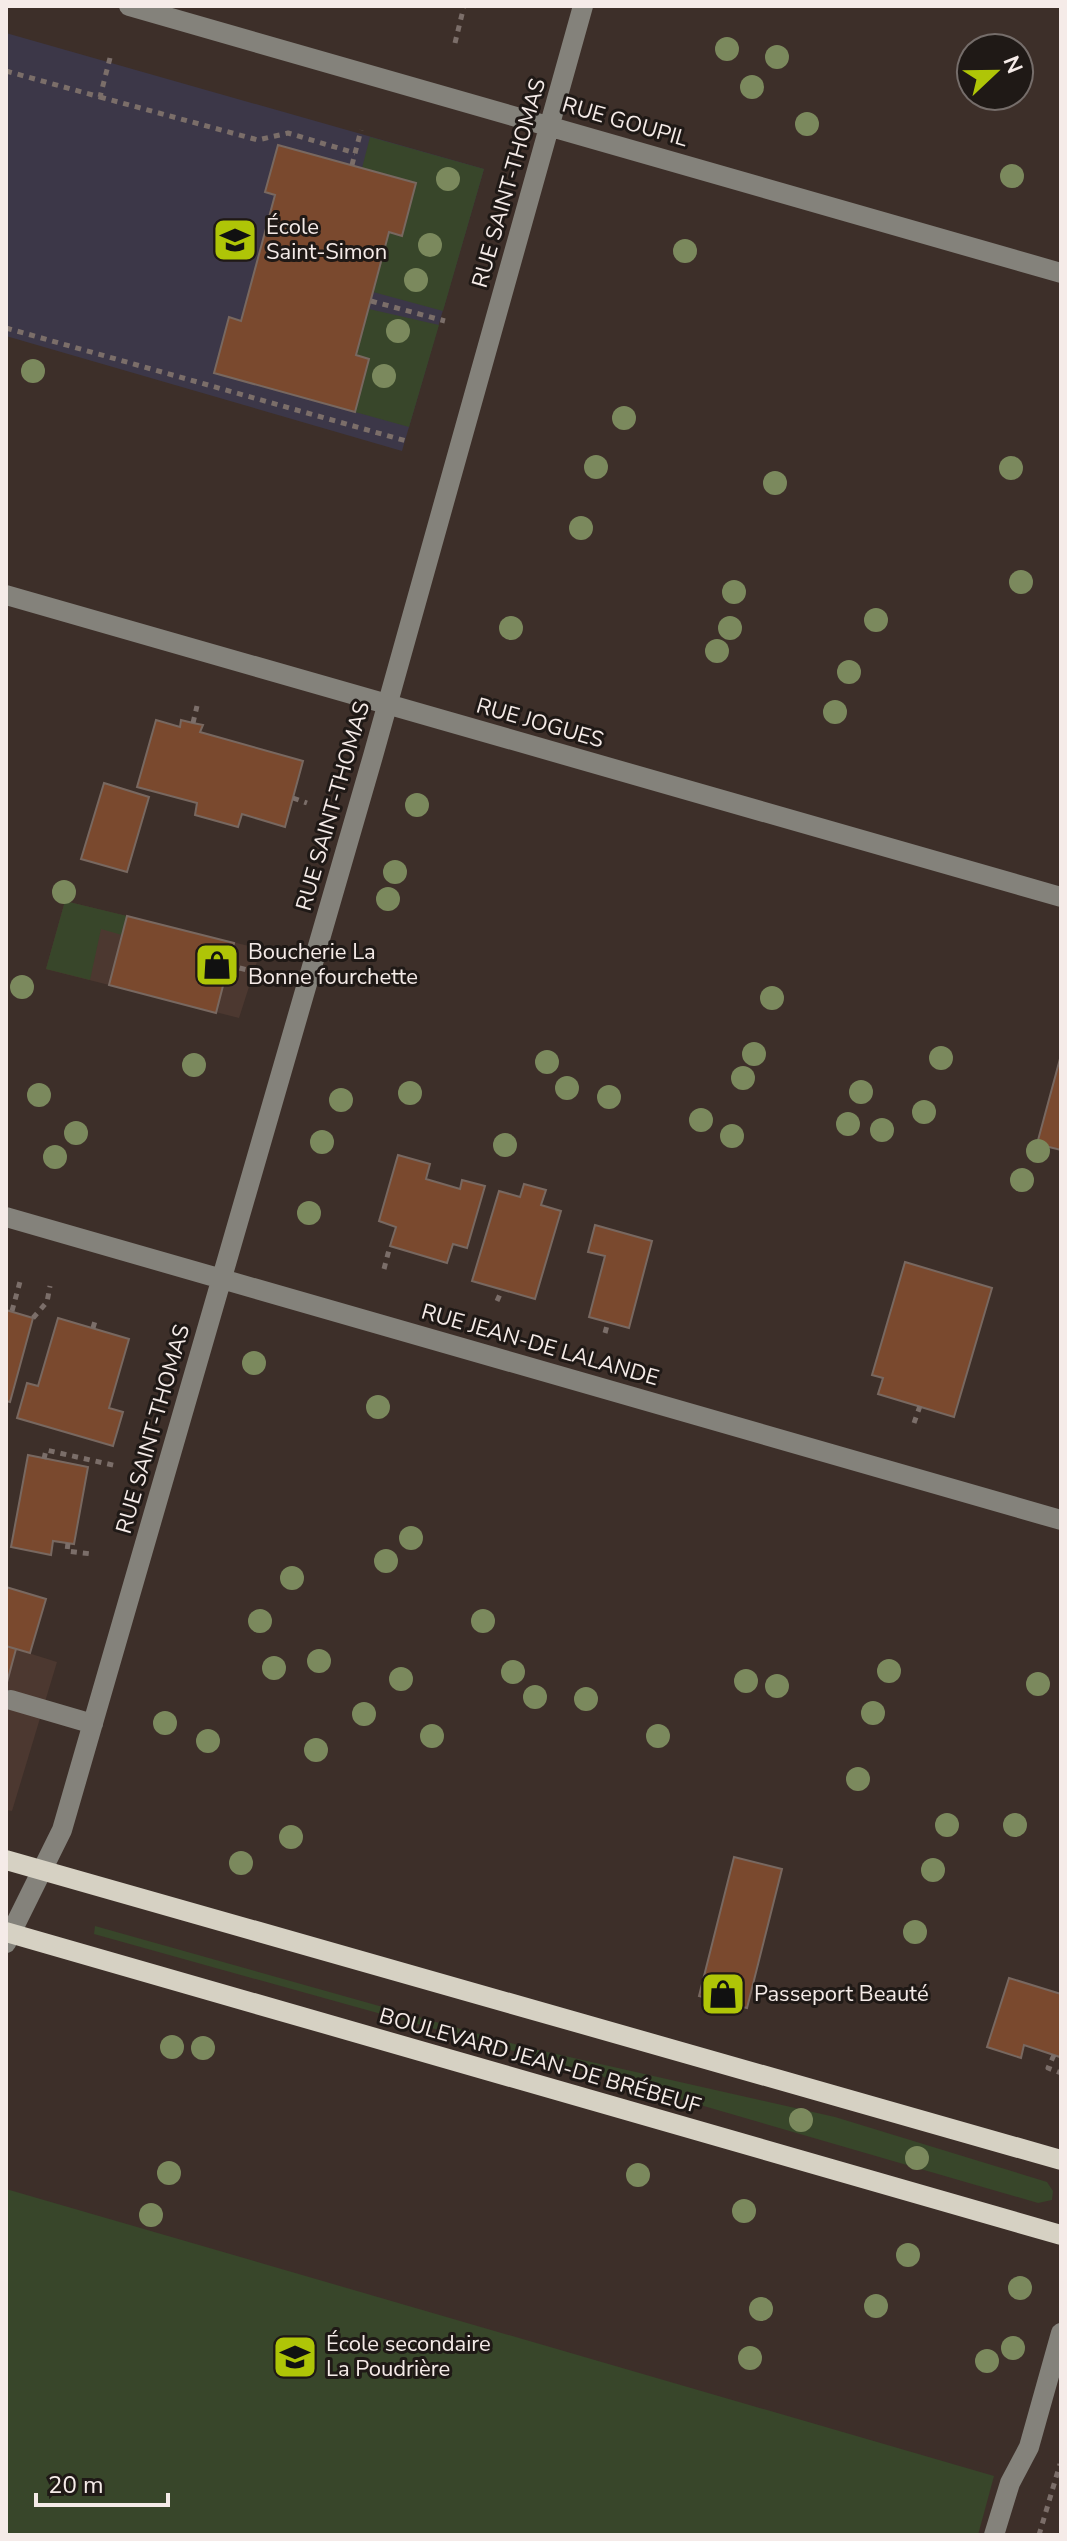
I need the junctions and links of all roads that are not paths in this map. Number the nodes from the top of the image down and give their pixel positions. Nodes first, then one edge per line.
1 (129, 6) edge
2 (583, 6) edge
3 (550, 126) junction
4 (1061, 273) edge
5 (6, 595) edge
6 (387, 704) junction
7 (1061, 897) edge
8 (6, 1217) edge
9 (222, 1278) junction
10 (1061, 1520) edge
11 (11, 1700) dead end
12 (93, 1724) junction
13 (6, 1860) edge
14 (42, 1871) junction
15 (8, 1936) edge
16 (1061, 2160) edge
17 (1061, 2235) edge
18 (1061, 2333) edge
19 (994, 2535) edge

1 - 3 street, RUE GOUPIL
2 - 3 street, RUE SAINT-THOMAS
3 - 4 street, RUE GOUPIL
3 - 6 street, RUE SAINT-THOMAS
5 - 6 street, RUE JOGUES
6 - 7 street, RUE JOGUES
6 - 9 street, RUE SAINT-THOMAS
8 - 9 street, RUE JEAN-DE LALANDE
9 - 10 street, RUE JEAN-DE LALANDE
9 - 12 street, RUE SAINT-THOMAS
11 - 12 street
12 - 14 street, RUE SAINT-THOMAS
13 - 14 main road
14 - 15 street, RUE SAINT-THOMAS
14 - 16 main road
15 - 17 main road, BOULEVARD JEAN-DE BRÉBEUF
18 - 19 street

